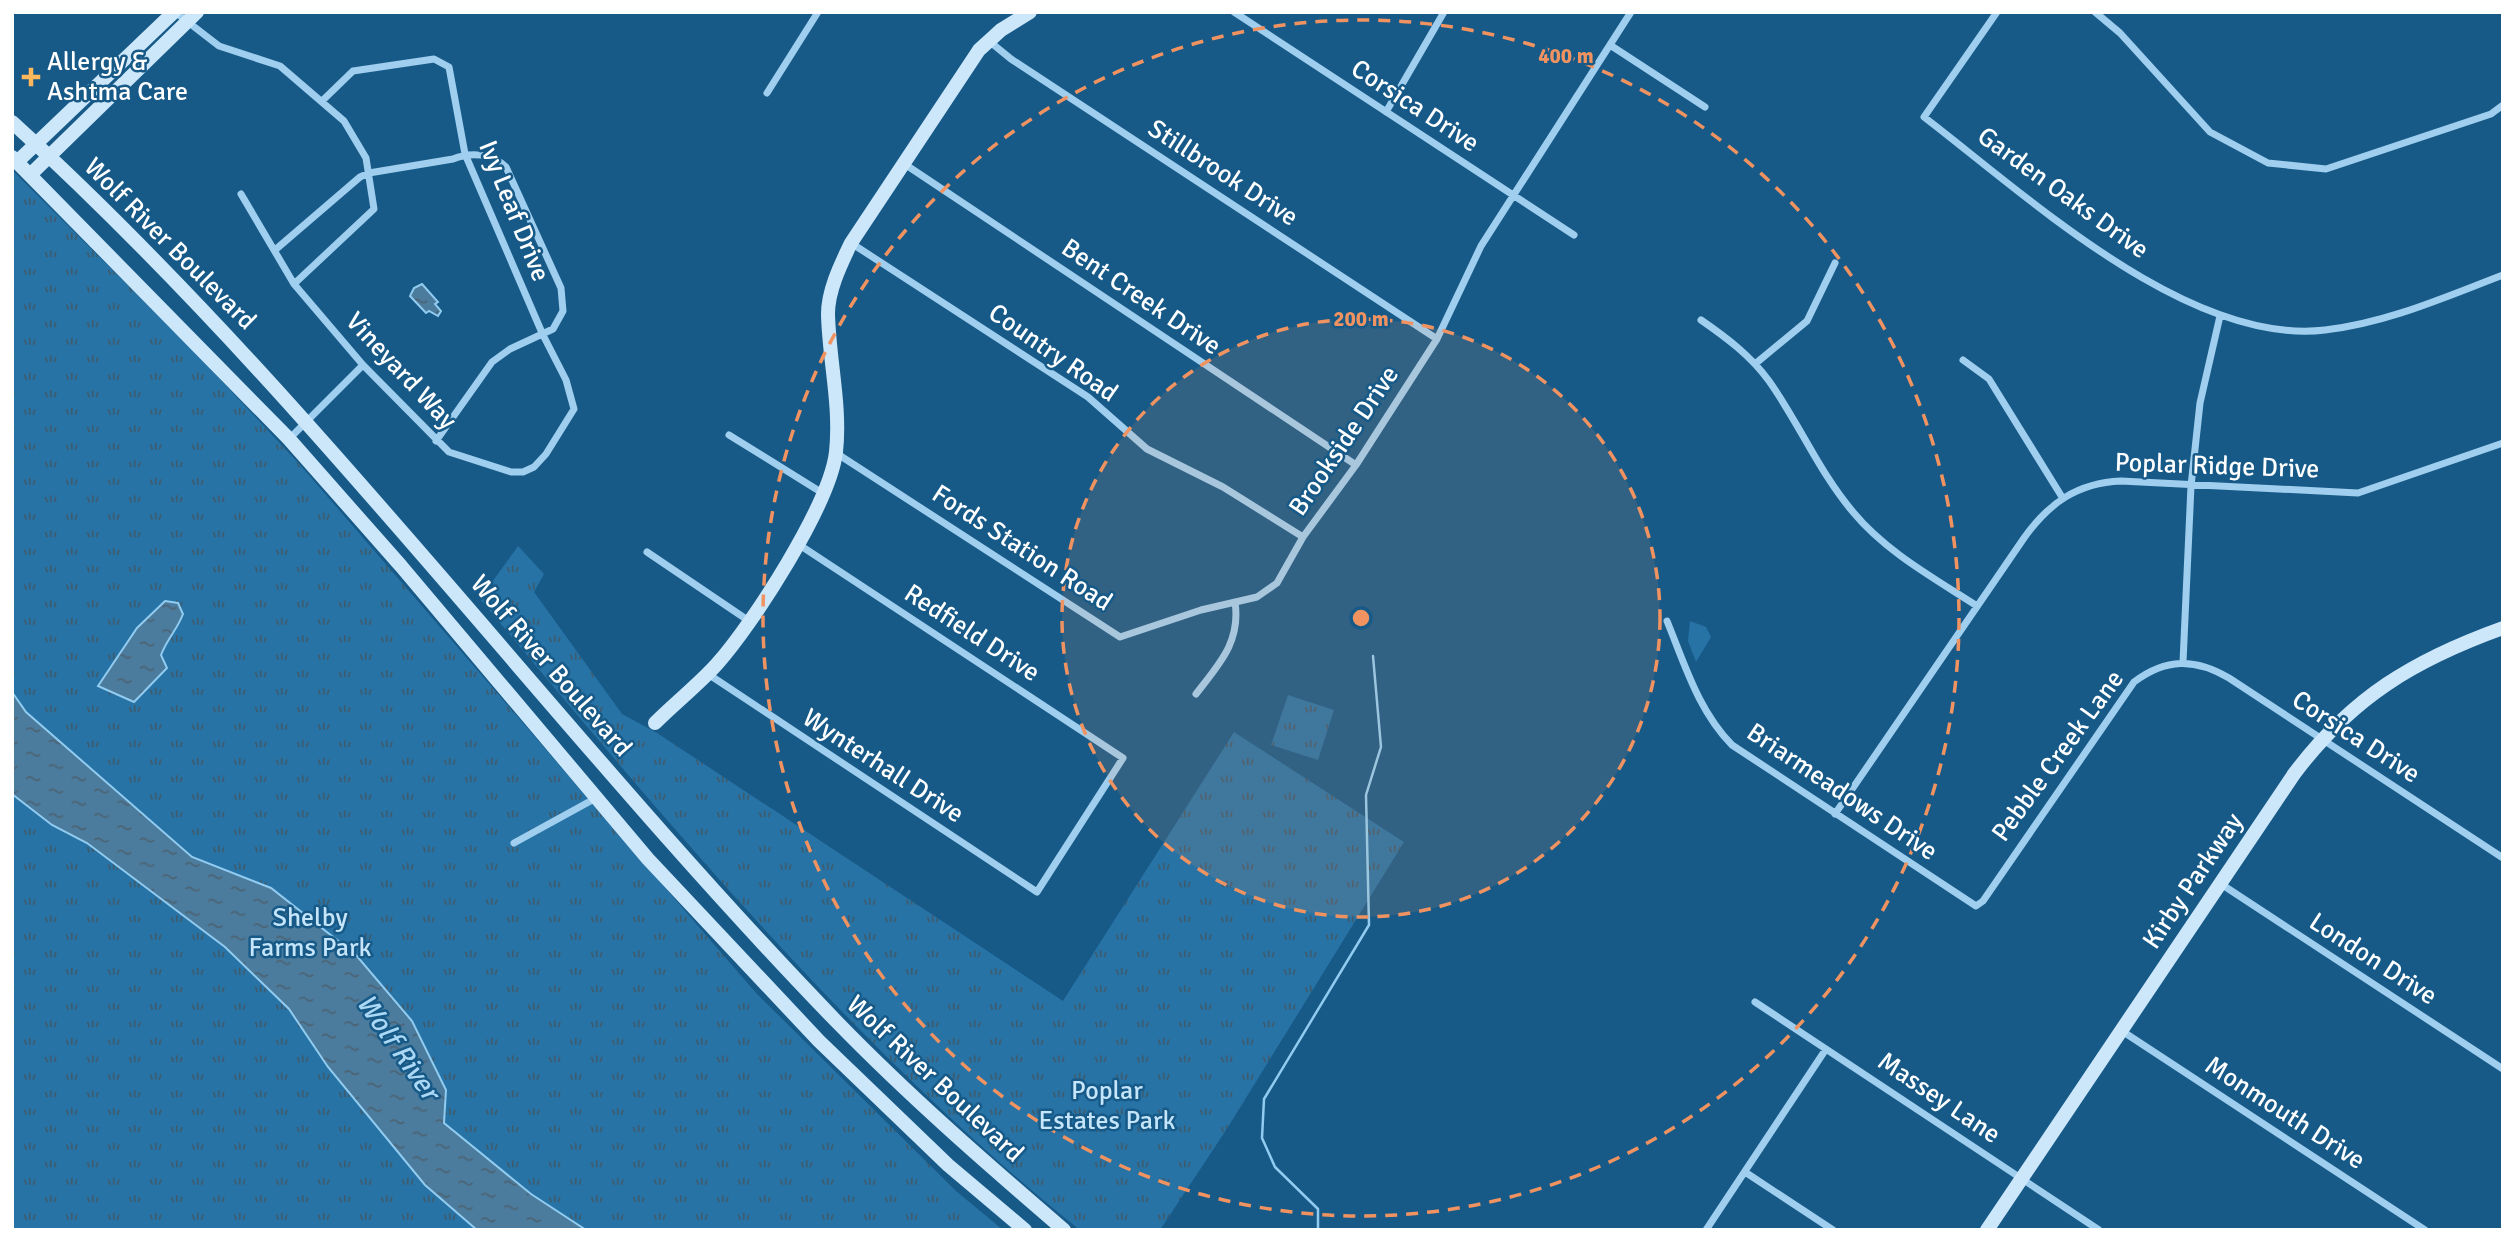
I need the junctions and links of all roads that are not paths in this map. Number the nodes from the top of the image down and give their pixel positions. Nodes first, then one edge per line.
1 (175, 12) edge
2 (818, 12) edge
3 (1030, 12) edge
4 (1234, 12) edge
5 (1444, 12) edge
6 (1631, 12) edge
7 (1997, 12) edge
8 (2095, 12) edge
9 (1243, 15) edge
10 (192, 18) edge
11 (988, 40) junction
12 (1610, 45) junction
13 (768, 93) dead end
14 (322, 101) junction
15 (2503, 105) edge
16 (1705, 107) dead end
17 (1386, 112) junction
18 (12, 122) edge
19 (36, 143) junction
20 (465, 154) junction
21 (49, 157) junction
22 (15, 159) edge
23 (903, 163) junction
24 (369, 173) junction
25 (31, 174) junction
26 (241, 194) dead end
27 (1513, 195) junction
28 (1574, 235) dead end
29 (851, 243) junction
30 (275, 250) junction
31 (1835, 263) dead end
32 (2503, 275) edge
33 (294, 284) junction
34 (2220, 316) junction
35 (1701, 320) dead end
36 (543, 335) junction
37 (1437, 339) junction
38 (1963, 360) dead end
39 (1755, 364) junction
40 (363, 365) junction
41 (566, 380) joint
42 (307, 421) junction
43 (729, 435) dead end
44 (289, 439) junction
45 (436, 441) junction
46 (2503, 443) edge
47 (835, 453) junction
48 (1356, 465) junction
49 (2191, 486) junction
50 (825, 495) junction
51 (2062, 497) junction
52 (1303, 537) junction
53 (797, 543) junction
54 (647, 552) dead end
55 (1235, 602) junction
56 (1977, 607) junction
57 (749, 621) junction
58 (1667, 621) dead end
59 (2503, 628) edge
60 (2183, 662) junction
61 (707, 674) junction
62 (1196, 694) dead end
63 (655, 723) dead end
64 (2321, 740) junction
65 (596, 797) junction
66 (1835, 814) junction
67 (514, 843) dead end
68 (2503, 858) edge
69 (2221, 884) junction
70 (1037, 892) joint
71 (1976, 906) joint
72 (1755, 1002) dead end
73 (2122, 1031) junction
74 (1826, 1049) junction
75 (2503, 1069) edge
76 (1745, 1172) junction
77 (2021, 1178) junction
78 (1025, 1230) edge
79 (1064, 1230) edge
80 (1706, 1230) edge
81 (1833, 1230) edge
82 (1987, 1230) edge
83 (2099, 1230) edge
84 (2425, 1230) edge

1 - 10 street
1 - 19 main road
2 - 13 street
3 - 11 main road
4 - 9 street, Corsica Drive
5 - 17 street
6 - 12 street, Brookside Drive
7 - 34 street, Garden Oaks Drive
8 - 15 street
9 - 17 street, Corsica Drive
10 - 14 street
10 - 21 main road
11 - 23 main road
11 - 37 street, Stillbrook Drive
12 - 16 street
12 - 27 street, Brookside Drive
14 - 20 street, Ivy Leaf Drive
14 - 24 street
17 - 27 street, Corsica Drive
18 - 19 main road, Wolf River Boulevard
19 - 21 main road, Wolf River Boulevard
19 - 22 main road
20 - 24 street
20 - 36 street, Ivy Leaf Drive
20 - 36 street
21 - 25 main road
21 - 42 main road, Wolf River Boulevard
22 - 25 main road, Wolf River Boulevard
23 - 29 main road
23 - 48 street, Bent Creek Drive
24 - 30 street
24 - 33 street
25 - 44 main road, Wolf River Boulevard
26 - 30 street, Vineyard Way
27 - 28 street, Corsica Drive
27 - 37 street, Brookside Drive
29 - 47 main road
29 - 52 street, Country Road
30 - 33 street, Vineyard Way
31 - 39 street
32 - 34 street, Garden Oaks Drive
33 - 40 street, Vineyard Way
34 - 49 street
35 - 39 street
36 - 41 street, Ivy Leaf Drive
36 - 45 street
37 - 48 street, Brookside Drive
38 - 51 street
39 - 56 street
40 - 42 street
40 - 45 street, Vineyard Way
41 - 45 street, Vineyard Way
42 - 44 street
42 - 79 main road, Wolf River Boulevard
43 - 50 street
44 - 65 main road, Wolf River Boulevard
46 - 49 street, Poplar Ridge Drive
47 - 50 main road
47 - 55 street, Fords Station Road
48 - 52 street, Brookside Drive
49 - 51 street, Poplar Ridge Drive
49 - 60 street
50 - 53 main road
51 - 56 street, Poplar Ridge Drive
52 - 55 street, Brookside Drive
53 - 57 main road
53 - 70 street, Redfield Drive
54 - 57 street
55 - 62 street
56 - 66 street, Poplar Ridge Drive
57 - 61 main road
58 - 66 street, Briarmeadows Drive
59 - 64 main road, Kirby Parkway
60 - 64 street, Corsica Drive
60 - 71 street, Pebble Creek Lane
61 - 63 main road
61 - 70 street, Wynterhall Drive
64 - 68 street, Corsica Drive
64 - 69 main road, Kirby Parkway
65 - 67 street
65 - 78 main road, Wolf River Boulevard
66 - 71 street, Briarmeadows Drive
69 - 73 main road, Kirby Parkway
69 - 75 street, London Drive
72 - 74 street, Massey Lane
73 - 77 main road, Kirby Parkway
73 - 84 street, Monmouth Drive
74 - 76 street
74 - 77 street, Massey Lane
76 - 80 street
76 - 81 street
77 - 82 main road, Kirby Parkway
77 - 83 street, Massey Lane

